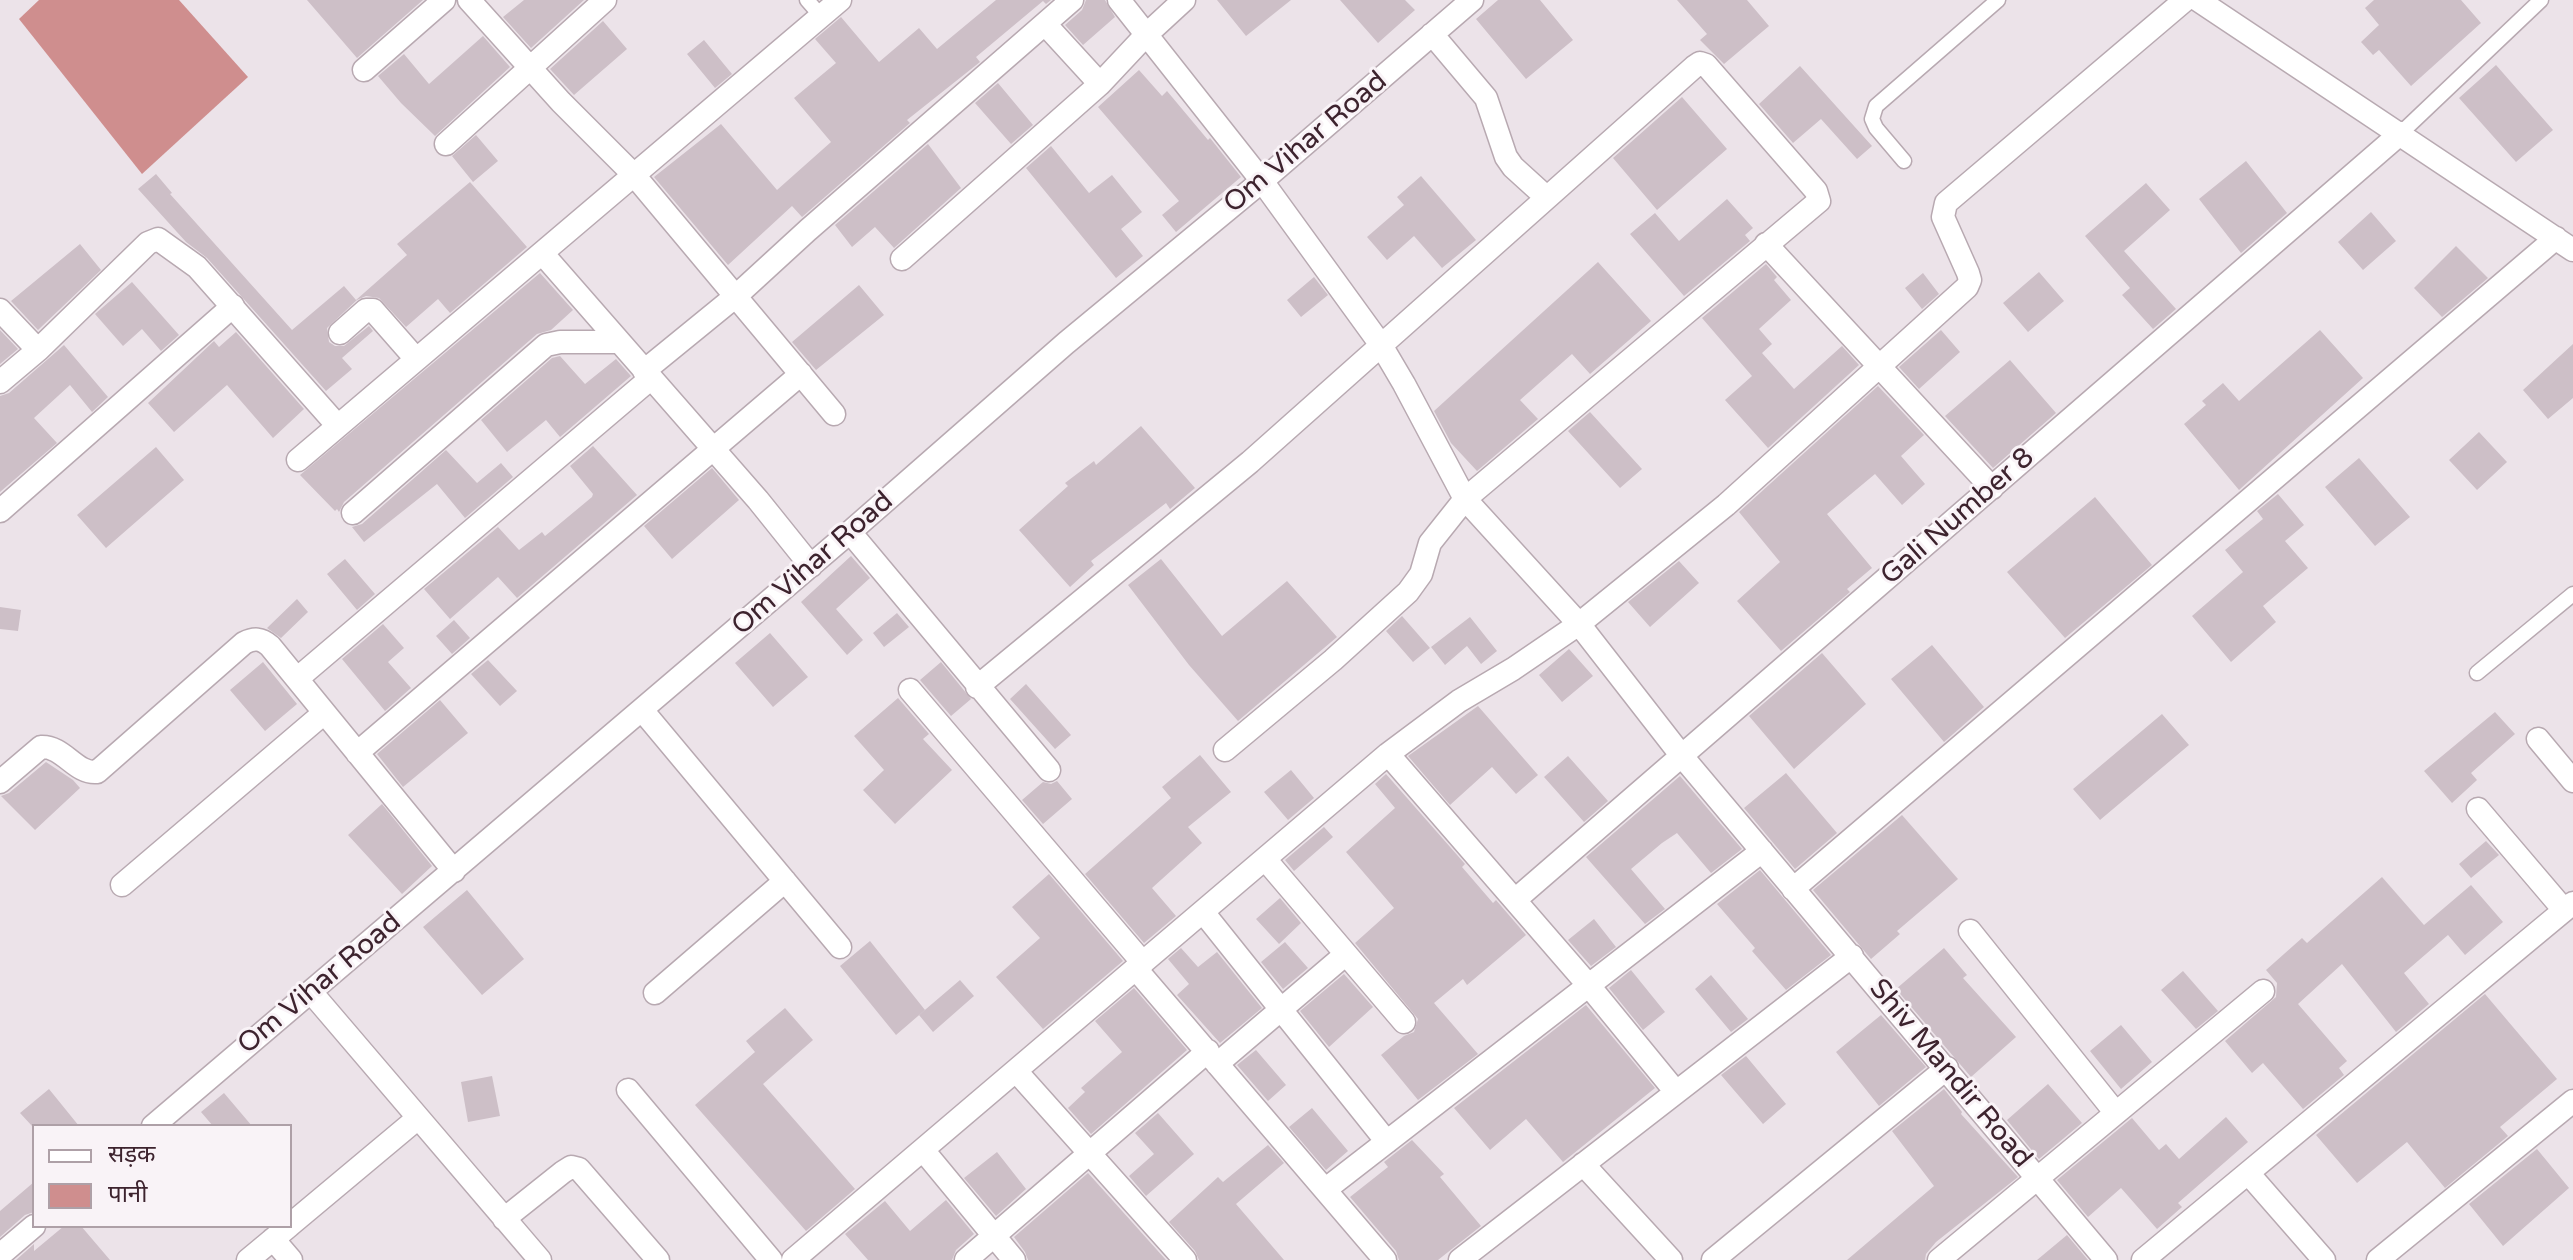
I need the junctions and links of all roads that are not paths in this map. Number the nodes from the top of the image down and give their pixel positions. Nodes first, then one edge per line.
1 (444, 0) edge
2 (469, 0) edge
3 (605, 0) edge
4 (840, 0) edge
5 (1072, 0) edge
6 (1119, 0) edge
7 (1184, 0) edge
8 (1472, 0) edge
9 (1998, 0) edge
10 (2185, 0) edge
11 (2198, 0) edge
12 (2541, 0) edge
13 (814, 8) edge
14 (1045, 24) junction
15 (1432, 34) junction
16 (1146, 35) junction
17 (529, 67) junction
18 (364, 70) dead end
19 (1100, 84) junction
20 (2401, 133) junction
21 (446, 144) dead end
22 (1904, 161) dead end
23 (634, 175) junction
24 (1262, 181) junction
25 (1546, 197) junction
26 (1766, 244) junction
27 (2564, 244) edge
28 (542, 253) junction
29 (902, 259) dead end
30 (736, 296) junction
31 (233, 306) junction
32 (0, 310) edge
33 (340, 333) dead end
34 (618, 342) junction
35 (1381, 345) junction
36 (38, 350) junction
37 (416, 359) junction
38 (1880, 367) junction
39 (801, 374) junction
40 (647, 375) junction
41 (0, 382) edge
42 (834, 414) dead end
43 (337, 425) junction
44 (713, 450) junction
45 (298, 460) dead end
46 (1992, 488) junction
47 (1465, 499) junction
48 (0, 511) edge
49 (353, 513) dead end
50 (850, 532) junction
51 (811, 566) junction
52 (2573, 594) edge
53 (1579, 624) junction
54 (2477, 673) dead end
55 (298, 678) junction
56 (977, 687) junction
57 (910, 690) dead end
58 (642, 710) junction
59 (324, 713) junction
60 (2538, 739) dead end
61 (1225, 750) dead end
62 (357, 753) junction
63 (1388, 754) junction
64 (1681, 755) junction
65 (1049, 770) dead end
66 (2573, 781) edge
67 (0, 782) edge
68 (2478, 809) dead end
69 (1762, 851) junction
70 (1265, 859) junction
71 (454, 871) junction
72 (785, 881) junction
73 (122, 885) dead end
74 (1793, 889) junction
75 (1515, 900) junction
76 (2568, 906) edge
77 (1203, 912) junction
78 (1970, 931) dead end
79 (840, 947) dead end
80 (1346, 954) junction
81 (1852, 956) junction
82 (1140, 966) junction
83 (1590, 987) junction
84 (2263, 991) dead end
85 (311, 992) junction
86 (655, 993) dead end
87 (1280, 1009) junction
88 (1404, 1022) dead end
89 (1212, 1057) junction
90 (1947, 1068) junction
91 (1016, 1071) junction
92 (628, 1090) dead end
93 (1676, 1092) junction
94 (2573, 1101) edge
95 (2115, 1112) junction
96 (418, 1118) junction
97 (155, 1124) edge
98 (1387, 1142) junction
99 (923, 1150) junction
100 (1091, 1152) junction
101 (1583, 1164) junction
102 (2248, 1173) junction
103 (2036, 1178) junction
104 (1326, 1189) junction
105 (504, 1219) junction
106 (292, 1223) edge
107 (32, 1228) edge
108 (284, 1230) edge
109 (994, 1236) junction
110 (0, 1255) edge
111 (248, 1260) edge
112 (291, 1260) edge
113 (540, 1260) edge
114 (658, 1260) edge
115 (771, 1260) edge
116 (793, 1260) edge
117 (966, 1260) edge
118 (1014, 1260) edge
119 (1185, 1260) edge
120 (1385, 1260) edge
121 (1460, 1260) edge
122 (1671, 1260) edge
123 (1713, 1260) edge
124 (1939, 1260) edge
125 (2106, 1260) edge
126 (2143, 1260) edge
127 (2324, 1260) edge
128 (2378, 1260) edge

1 - 18 street
2 - 17 street
3 - 17 street
4 - 13 street
5 - 14 street
6 - 16 street, Shiv Mandir Road
7 - 16 street
8 - 15 street, Om Vihar Road
9 - 22 lane
10 - 38 street
11 - 20 street
12 - 20 lane
13 - 23 street
14 - 19 street
14 - 30 street
15 - 24 street, Om Vihar Road
15 - 25 street
16 - 19 street
16 - 24 street, Shiv Mandir Road
17 - 21 street
17 - 23 street
19 - 29 street
20 - 27 street
20 - 46 street, Gali Number 8
23 - 28 street
23 - 30 street
24 - 35 street, Shiv Mandir Road
24 - 50 street, Om Vihar Road
25 - 26 street
25 - 35 street
26 - 38 street
26 - 47 street
27 - 74 street
28 - 34 street
28 - 37 street
30 - 39 street
30 - 40 street
31 - 36 street
31 - 43 street
31 - 48 street
32 - 36 street
33 - 37 street
34 - 40 street
34 - 49 street
35 - 47 street, Shiv Mandir Road
35 - 56 street
36 - 41 street
37 - 43 street
38 - 46 street
38 - 53 street
39 - 42 street
39 - 44 street
40 - 44 street
40 - 55 street
43 - 45 street
44 - 51 street
44 - 62 street
46 - 64 street, Gali Number 8
47 - 53 street, Shiv Mandir Road
47 - 61 street
50 - 51 street, Om Vihar Road
50 - 56 street
51 - 58 street, Om Vihar Road
52 - 54 lane
53 - 63 street
53 - 64 street, Shiv Mandir Road
55 - 59 street
55 - 67 street
56 - 65 street
57 - 82 street
58 - 71 street, Om Vihar Road
58 - 72 street
59 - 62 street
59 - 73 street
60 - 66 street
62 - 71 street
63 - 70 street
63 - 75 street
64 - 69 street, Shiv Mandir Road
64 - 75 street, Gali Number 8
68 - 76 street
69 - 74 street, Shiv Mandir Road
69 - 83 street
70 - 77 street
70 - 80 street
71 - 85 street, Om Vihar Road
72 - 79 street
72 - 86 street
74 - 81 street, Shiv Mandir Road
75 - 83 street
76 - 102 street
77 - 82 street
77 - 87 street
78 - 95 street
80 - 87 street
80 - 88 street
81 - 90 street, Shiv Mandir Road
81 - 93 street
82 - 89 street
82 - 91 street
83 - 93 street
83 - 98 street
84 - 95 street
85 - 96 street
85 - 97 street, Om Vihar Road
87 - 89 street
87 - 98 street
89 - 100 street
89 - 104 street
90 - 103 street, Shiv Mandir Road
90 - 123 street
91 - 99 street
91 - 100 street
92 - 115 street
93 - 101 street
94 - 128 street
95 - 103 street
96 - 105 street
96 - 106 street
98 - 104 street
99 - 109 street
99 - 116 street
100 - 109 street
100 - 119 street
101 - 121 street
101 - 122 street
102 - 126 street
102 - 127 street
103 - 124 street
103 - 125 street, Shiv Mandir Road
104 - 120 street
105 - 113 street
105 - 114 street
107 - 110 street
108 - 111 street
108 - 112 street
109 - 117 street
109 - 118 street

